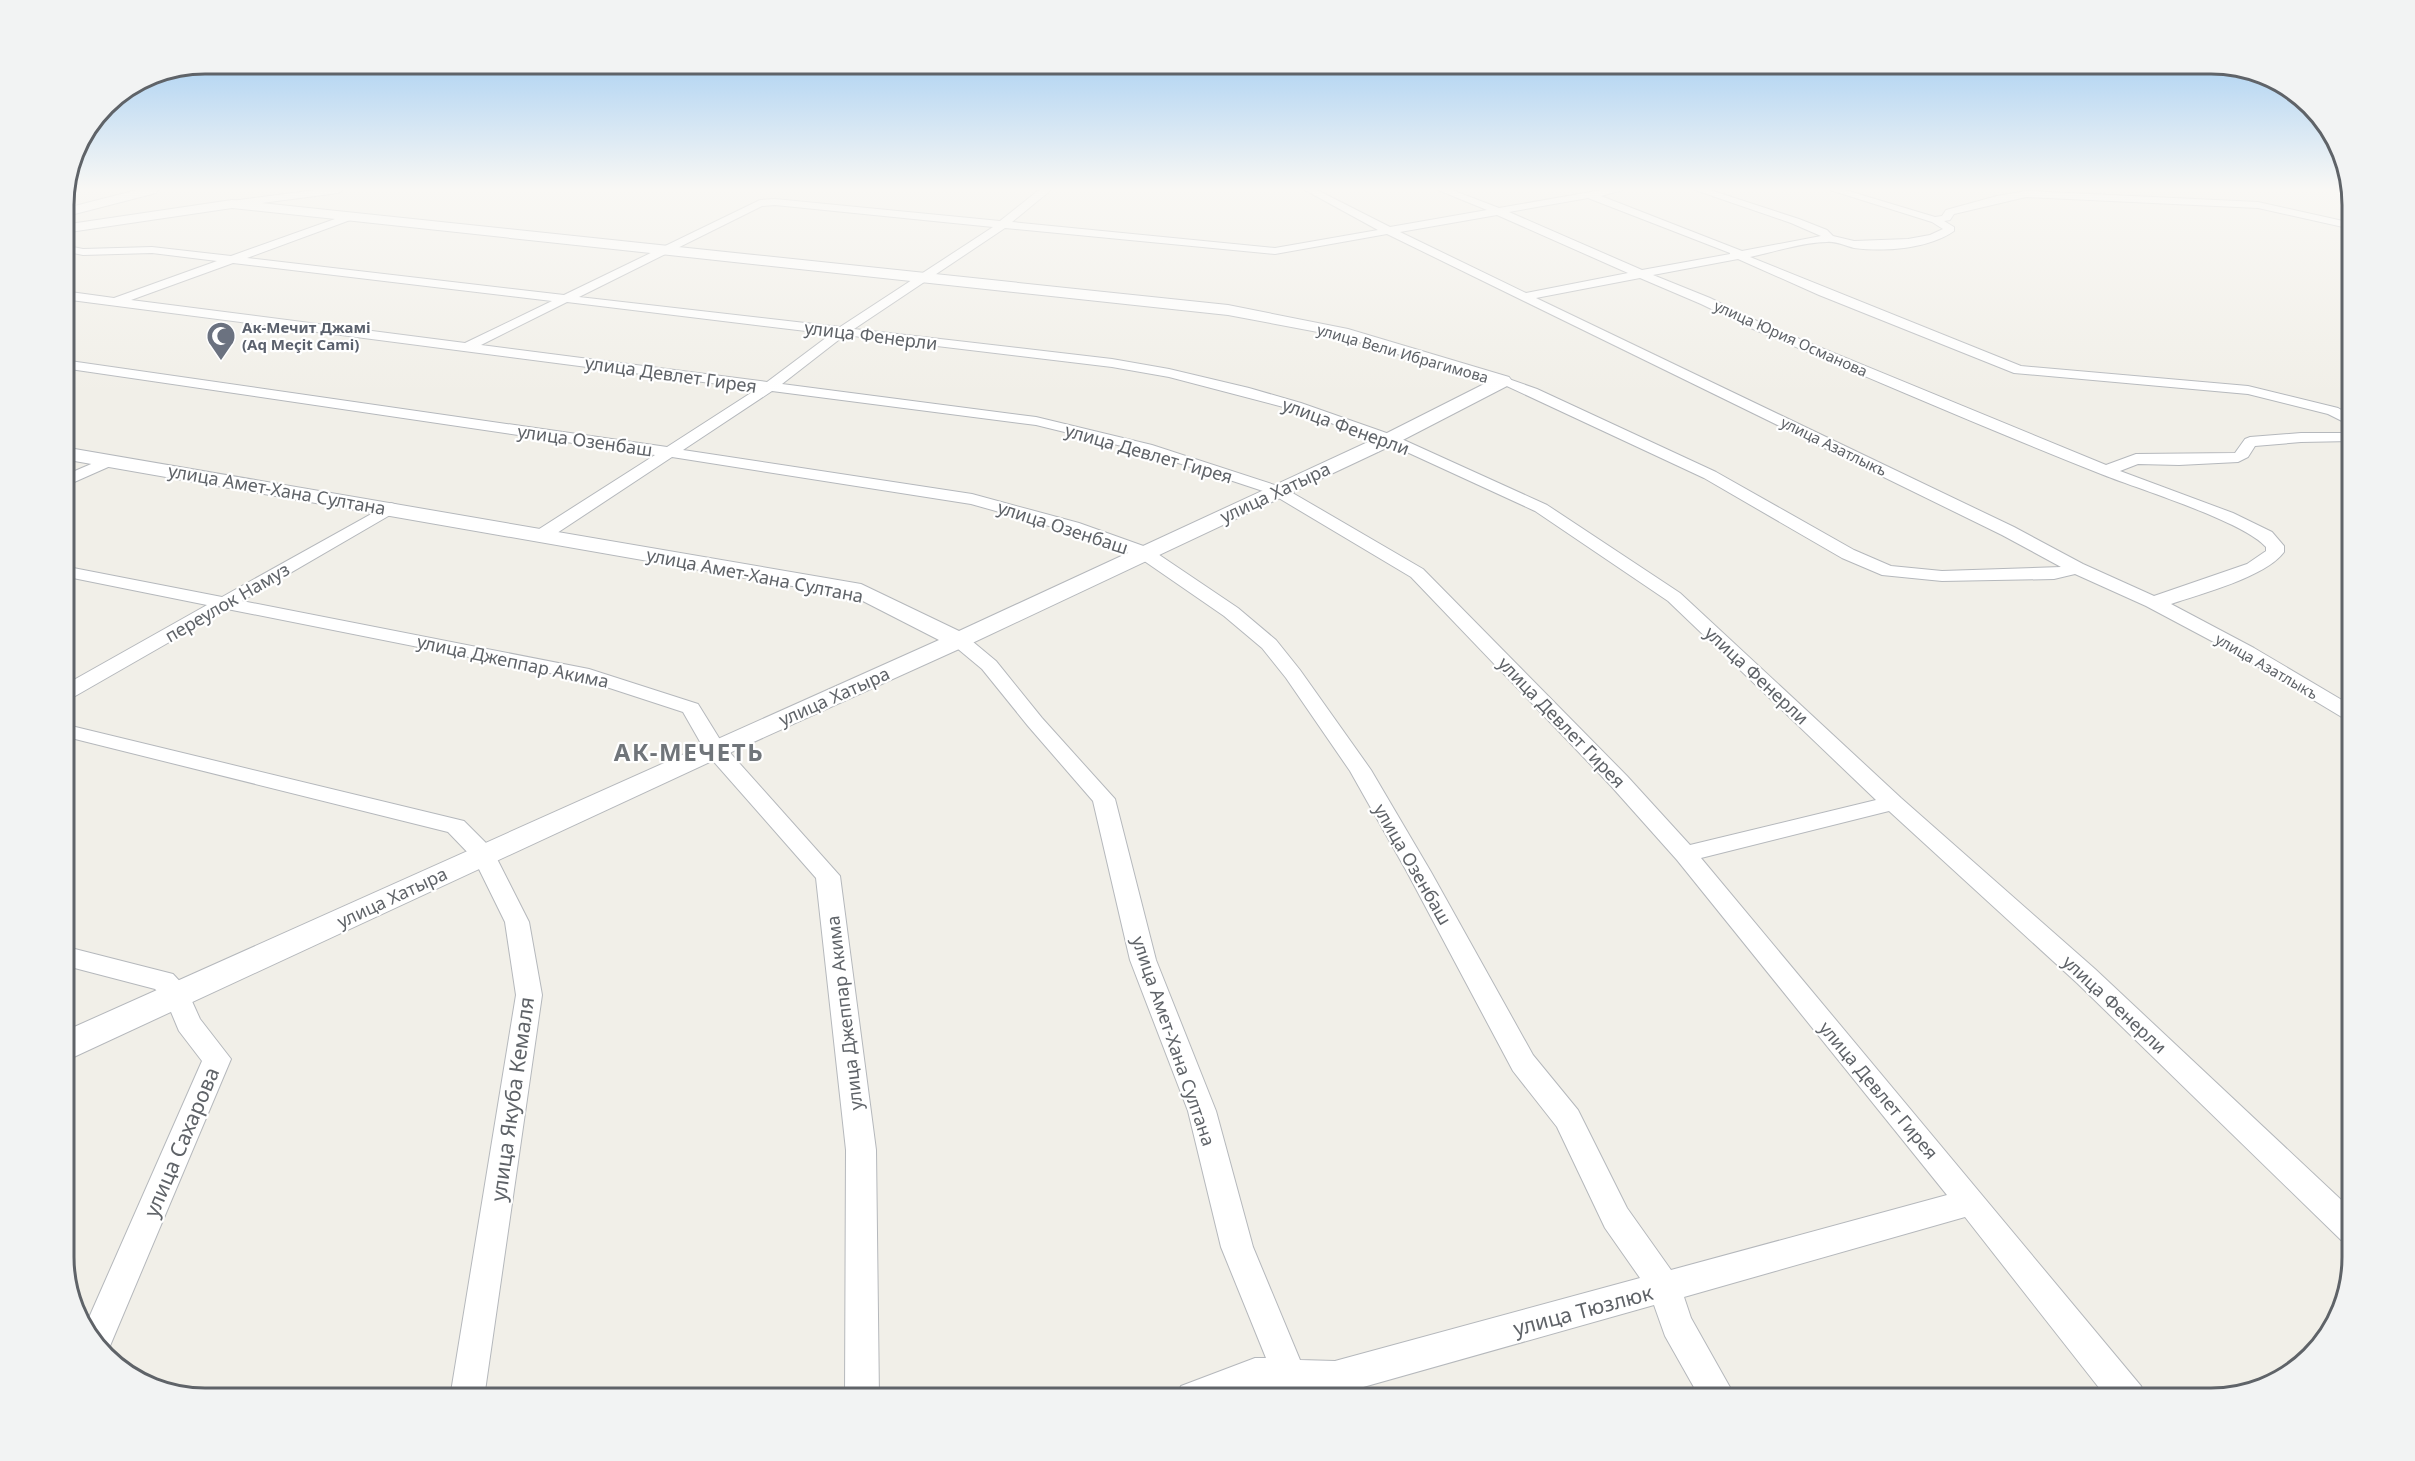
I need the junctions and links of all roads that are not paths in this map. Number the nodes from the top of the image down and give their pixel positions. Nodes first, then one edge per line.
1 (221, 258) edge
2 (645, 258) edge
3 (752, 258) edge
4 (951, 258) edge
5 (1448, 258) edge
6 (1605, 258) edge
7 (1723, 258) edge
8 (1746, 258) edge
9 (228, 259) junction
10 (1641, 274) junction
11 (924, 276) junction
12 (1527, 296) junction
13 (74, 297) edge
14 (567, 298) junction
15 (114, 302) junction
16 (841, 332) junction
17 (467, 347) junction
18 (74, 366) edge
19 (1503, 381) junction
20 (769, 387) junction
21 (2341, 416) edge
22 (2341, 437) edge
23 (1390, 439) junction
24 (670, 453) junction
25 (74, 455) edge
26 (110, 461) junction
27 (2106, 471) junction
28 (74, 477) edge
29 (1278, 491) junction
30 (391, 508) junction
31 (542, 535) junction
32 (1143, 552) junction
33 (2078, 568) junction
34 (74, 573) edge
35 (227, 602) junction
36 (2152, 602) junction
37 (959, 640) junction
38 (74, 689) edge
39 (2341, 709) edge
40 (74, 733) edge
41 (714, 749) junction
42 (1893, 803) junction
43 (484, 855) junction
44 (1685, 855) junction
45 (74, 958) edge
46 (177, 995) junction
47 (74, 1043) edge
48 (1971, 1202) junction
49 (2342, 1220) edge
50 (1665, 1288) junction
51 (99, 1334) edge
52 (1294, 1387) edge
53 (469, 1388) edge
54 (862, 1388) edge
55 (1220, 1388) edge
56 (1713, 1388) edge
57 (2121, 1388) edge

1 - 9 street, улица Фенерли
2 - 14 street
3 - 11 street, улица Вели Ибрагимова
4 - 11 street
5 - 12 street, улица Азатлыкъ
6 - 10 street, улица Юрия Османова
7 - 10 street
8 - 21 street
9 - 14 street, улица Фенерли
9 - 15 street
10 - 12 street
10 - 27 street, улица Юрия Османова
11 - 16 street
11 - 19 street, улица Вели Ибрагимова
12 - 33 street, улица Азатлыкъ
13 - 15 street, улица Девлет Гирея
14 - 16 street, улица Фенерли
14 - 17 street
15 - 17 street, улица Девлет Гирея
16 - 20 street
16 - 23 street, улица Фенерли
17 - 20 street, улица Девлет Гирея
18 - 24 street, улица Озенбаш
19 - 23 street, улица Хатыра
19 - 33 street, улица Вели Ибрагимова
20 - 24 street
20 - 29 street, улица Девлет Гирея
22 - 27 street
23 - 29 street, улица Хатыра
23 - 42 street, улица Фенерли
24 - 31 street
24 - 32 street, улица Озенбаш
25 - 26 street, улица Амет-Хана Султана
26 - 28 street
26 - 30 street, улица Амет-Хана Султана
27 - 36 street, улица Юрия Османова
29 - 32 street, улица Хатыра
29 - 44 street, улица Девлет Гирея
30 - 31 street, улица Амет-Хана Султана
30 - 35 street, переулок Намуз
31 - 37 street, улица Амет-Хана Султана
32 - 37 street, улица Хатыра
32 - 50 street, улица Озенбаш
33 - 36 street, улица Азатлыкъ
34 - 35 street, улица Джеппар Акима
35 - 38 street, переулок Намуз
35 - 41 street, улица Джеппар Акима
36 - 39 street, улица Азатлыкъ
37 - 41 street, улица Хатыра
37 - 52 street, улица Амет-Хана Султана
40 - 43 street, улица Якуба Кемаля
41 - 43 street, улица Хатыра
41 - 54 street, улица Джеппар Акима
42 - 44 street
42 - 49 street, улица Фенерли
43 - 46 street, улица Хатыра
43 - 53 street, улица Якуба Кемаля
44 - 48 street, улица Девлет Гирея
45 - 46 street
46 - 47 street, улица Хатыра
46 - 51 street, улица Сахарова
48 - 50 street, улица Тюзлюк
48 - 57 street, улица Девлет Гирея
50 - 52 street, улица Тюзлюк
50 - 56 street, улица Озенбаш
52 - 55 street, улица Тюзлюк

